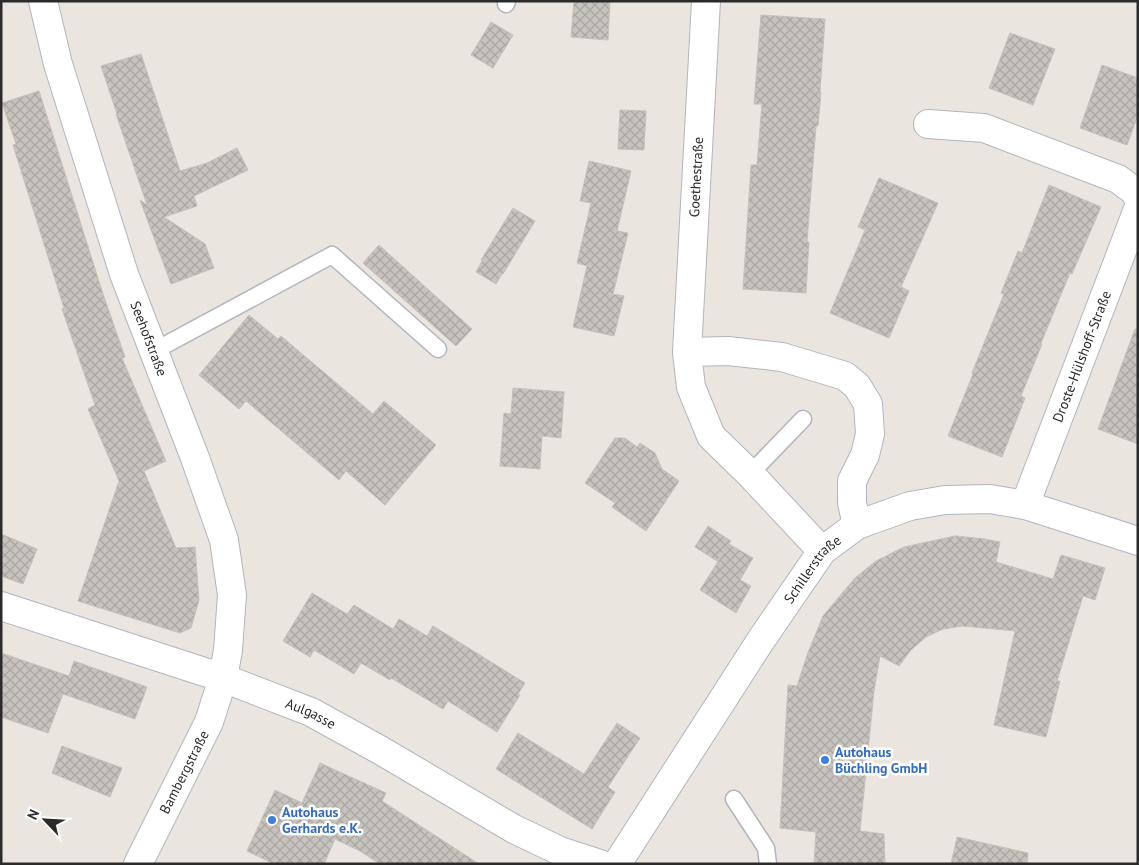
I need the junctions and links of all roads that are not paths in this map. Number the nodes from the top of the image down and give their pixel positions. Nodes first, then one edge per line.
1 (43, 1) edge
2 (706, 1) edge
3 (928, 124) dead end
4 (1138, 192) edge
5 (1138, 199) edge
6 (1138, 209) edge
7 (438, 349) dead end
8 (154, 351) junction
9 (687, 352) junction
10 (803, 419) dead end
11 (750, 474) junction
12 (1025, 505) junction
13 (857, 525) junction
14 (1138, 541) edge
15 (822, 551) junction
16 (1, 606) edge
17 (223, 678) junction
18 (734, 799) dead end
19 (138, 864) edge
20 (600, 864) edge
21 (617, 864) edge
22 (768, 864) edge

1 - 8 street, Seehofstraße
2 - 9 street, Goethestraße
3 - 4 street
4 - 5 street
6 - 12 street, Droste-Hülshoff-Straße
7 - 8 lane
8 - 17 street, Seehofstraße
9 - 11 street, Goethestraße
9 - 13 street
10 - 11 lane
11 - 15 street, Goethestraße
12 - 13 street, Schillerstraße
12 - 14 street, Schillerstraße
13 - 15 street, Schillerstraße
15 - 21 street, Schillerstraße
16 - 17 street, Aulgasse
17 - 19 street, Bambergstraße
17 - 20 street, Aulgasse
18 - 22 lane

